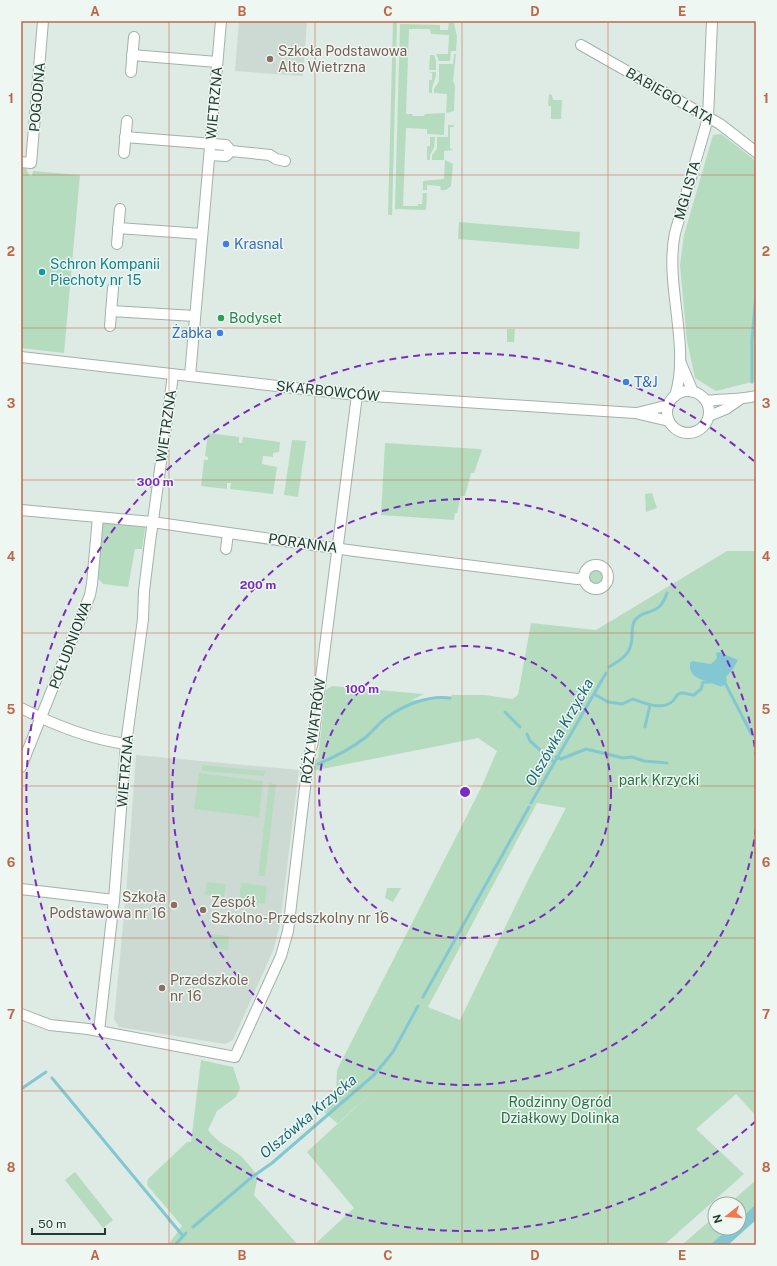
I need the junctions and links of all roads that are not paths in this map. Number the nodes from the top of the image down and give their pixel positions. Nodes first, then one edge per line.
1 (43, 21) edge
2 (221, 21) edge
3 (712, 21) edge
4 (134, 37) dead end
5 (581, 45) dead end
6 (132, 55) junction
7 (217, 62) junction
8 (131, 72) dead end
9 (708, 118) junction
10 (127, 121) dead end
11 (126, 137) junction
12 (210, 144) junction
13 (231, 151) junction
14 (756, 152) edge
15 (124, 153) dead end
16 (210, 155) junction
17 (285, 160) dead end
18 (21, 162) edge
19 (120, 209) dead end
20 (118, 228) junction
21 (202, 234) junction
22 (117, 244) dead end
23 (113, 288) dead end
24 (111, 311) junction
25 (195, 316) junction
26 (110, 326) dead end
27 (21, 357) edge
28 (680, 360) junction
29 (173, 375) junction
30 (190, 376) junction
31 (694, 392) junction
32 (357, 395) junction
33 (675, 396) junction
34 (756, 396) edge
35 (740, 400) junction
36 (706, 401) junction
37 (669, 405) junction
38 (635, 413) junction
39 (709, 416) junction
40 (669, 421) junction
41 (21, 510) edge
42 (98, 517) junction
43 (152, 522) junction
44 (228, 533) junction
45 (337, 547) junction
46 (226, 549) dead end
47 (584, 578) dead end
48 (21, 708) edge
49 (41, 718) junction
50 (126, 744) junction
51 (21, 767) edge
52 (21, 889) edge
53 (114, 900) junction
54 (21, 1014) edge
55 (99, 1031) junction

1 - 18 street, POGODNA
2 - 7 street, WIETRZNA
3 - 9 street, MGLISTA
4 - 6 street
5 - 9 street, BABIEGO LATA
6 - 7 street
6 - 8 street
7 - 12 street, WIETRZNA
9 - 14 street, BABIEGO LATA
9 - 28 street, MGLISTA
10 - 11 street
11 - 12 street
11 - 15 street
12 - 13 street
12 - 16 street, WIETRZNA
13 - 16 street
13 - 17 street
16 - 21 street, WIETRZNA
19 - 20 street
20 - 21 street
20 - 22 street
21 - 25 street, WIETRZNA
23 - 24 street
24 - 25 street
24 - 26 street
25 - 30 street, WIETRZNA
27 - 29 street, SKARBOWCÓW
28 - 31 street, MGLISTA
28 - 33 street, MGLISTA
29 - 30 street, SKARBOWCÓW
29 - 43 street, WIETRZNA
30 - 32 street, SKARBOWCÓW
31 - 33 street
31 - 36 street
32 - 38 street, SKARBOWCÓW
32 - 45 street, RÓŻY WIATRÓW
33 - 37 street
34 - 35 street
35 - 36 street
35 - 39 street
36 - 39 street
37 - 38 street, SKARBOWCÓW
37 - 40 street
38 - 40 street, SKARBOWCÓW
39 - 40 street
41 - 42 street, PORANNA
42 - 43 street, PORANNA
42 - 49 street, POŁUDNIOWA
43 - 44 street, PORANNA
43 - 50 street, WIETRZNA
44 - 45 street, PORANNA
44 - 46 street
45 - 47 street, PORANNA
45 - 55 street, RÓŻY WIATRÓW
48 - 49 street
49 - 50 street
49 - 51 street, POŁUDNIOWA
50 - 53 street, WIETRZNA
52 - 53 street
53 - 55 street, WIETRZNA
54 - 55 street

